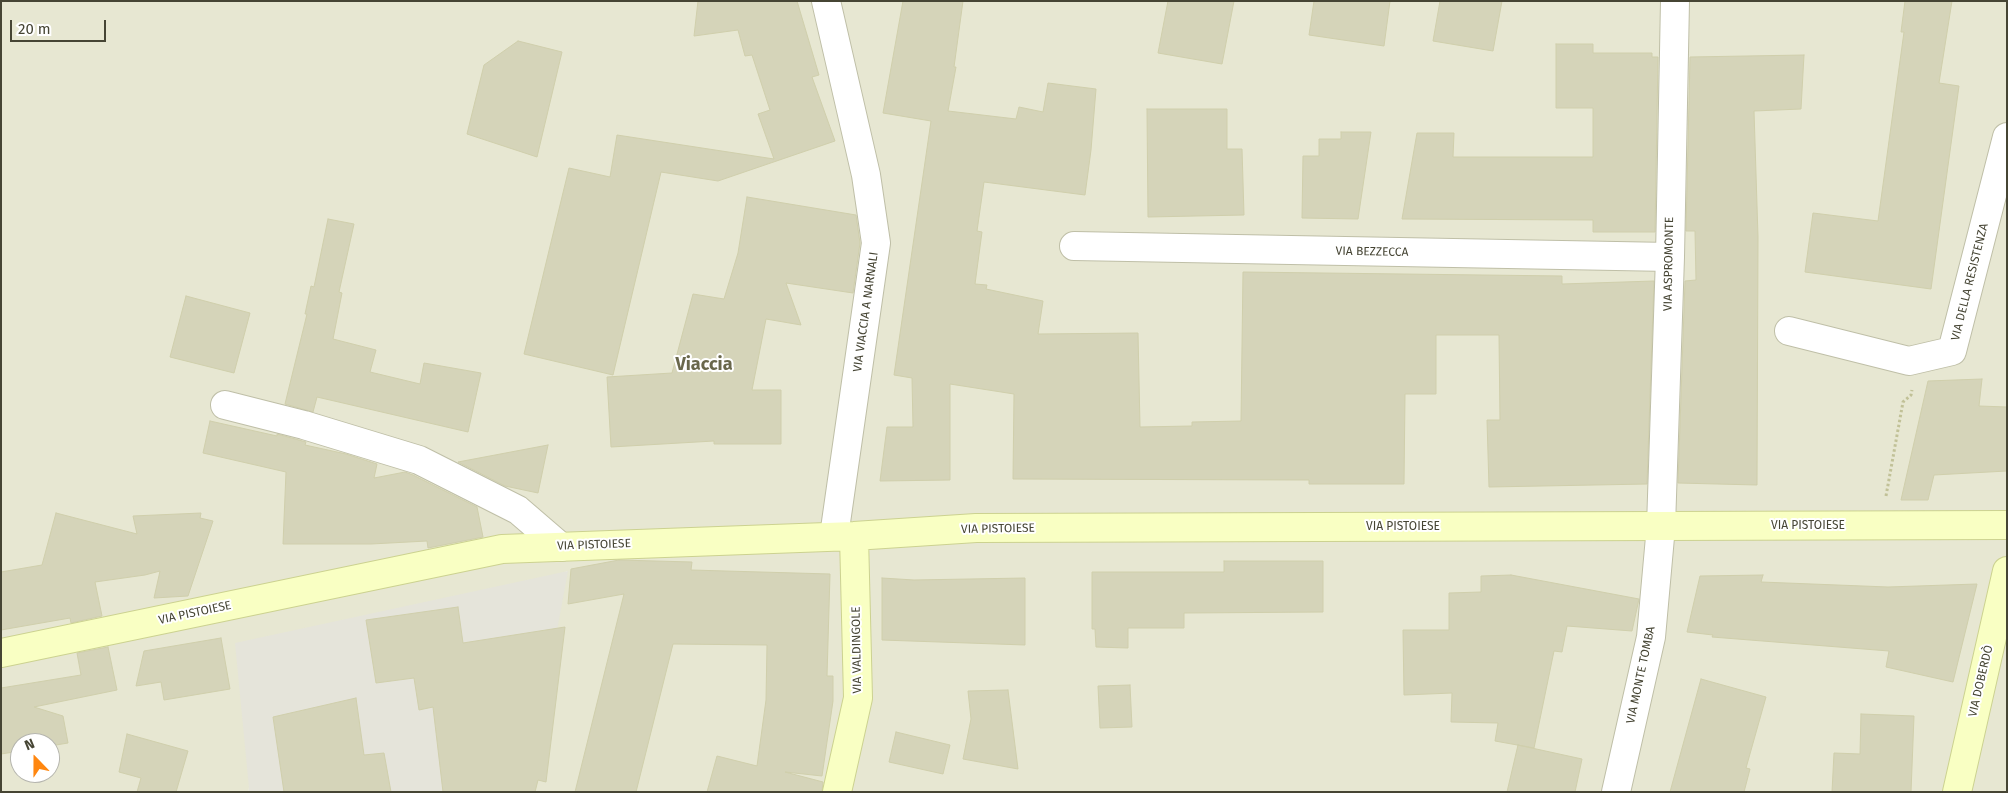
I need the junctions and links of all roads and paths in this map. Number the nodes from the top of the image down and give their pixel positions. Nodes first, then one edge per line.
1 (826, 1) edge
2 (1675, 1) edge
3 (2007, 137) edge
4 (1074, 246) dead end
5 (1670, 256) junction
6 (1789, 331) dead end
7 (1920, 358) junction
8 (225, 405) dead end
9 (1883, 525) junction
10 (2007, 525) edge
11 (1661, 526) junction
12 (844, 536) junction
13 (561, 546) junction
14 (2007, 571) edge
15 (1, 653) edge
16 (837, 792) edge
17 (1616, 792) edge
18 (1957, 792) edge

1 - 12 street, VIA VIACCIA A NARNALI
2 - 5 street, VIA ASPROMONTE
3 - 7 street, VIA DELLA RESISTENZA
4 - 5 street, VIA BEZZECCA
5 - 11 street, VIA ASPROMONTE
6 - 7 street, VIA DELLA RESISTENZA
7 - 9 path
8 - 13 street
9 - 10 main road, VIA PISTOIESE
9 - 11 main road, VIA PISTOIESE
11 - 12 main road, VIA PISTOIESE
11 - 17 street, VIA MONTE TOMBA
12 - 13 main road, VIA PISTOIESE
12 - 16 main road, VIA VALDINGOLE
13 - 15 main road, VIA PISTOIESE
14 - 18 main road, VIA DOBERDÒ

